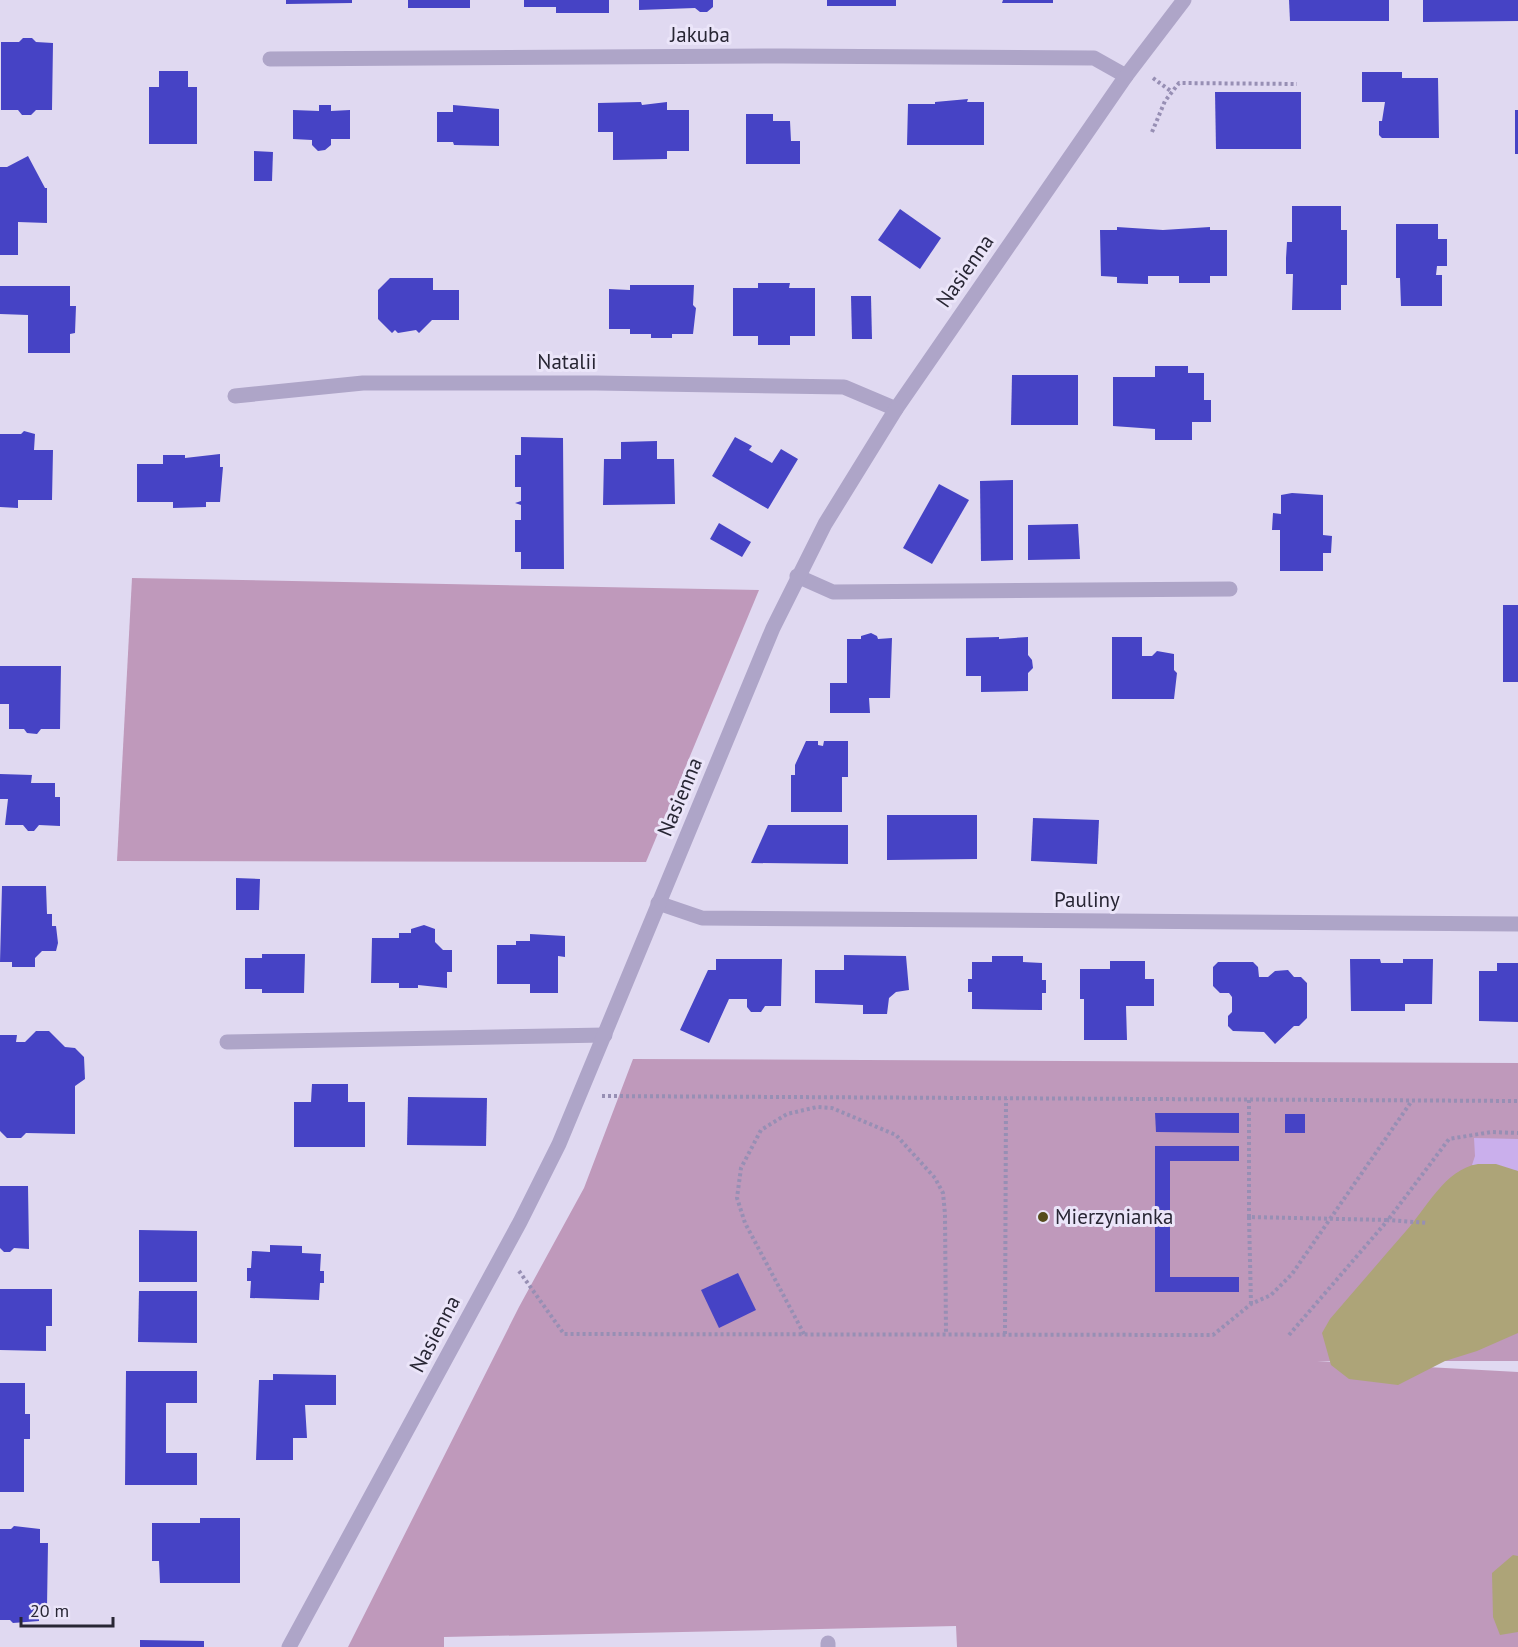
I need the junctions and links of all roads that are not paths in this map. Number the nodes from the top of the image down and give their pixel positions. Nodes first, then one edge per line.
1 (1184, 0) edge
2 (270, 59) dead end
3 (1126, 76) junction
4 (235, 396) dead end
5 (896, 409) junction
6 (797, 576) junction
7 (1230, 589) dead end
8 (658, 903) junction
9 (1518, 924) edge
10 (605, 1035) junction
11 (227, 1042) dead end
12 (289, 1647) edge

1 - 3 street, Nasienna
2 - 3 street, Jakuba
3 - 5 street, Nasienna
4 - 5 street, Natalii
5 - 6 street, Nasienna
6 - 7 street
6 - 8 street, Nasienna
8 - 9 street, Pauliny
8 - 10 street, Nasienna
10 - 11 street
10 - 12 street, Nasienna

